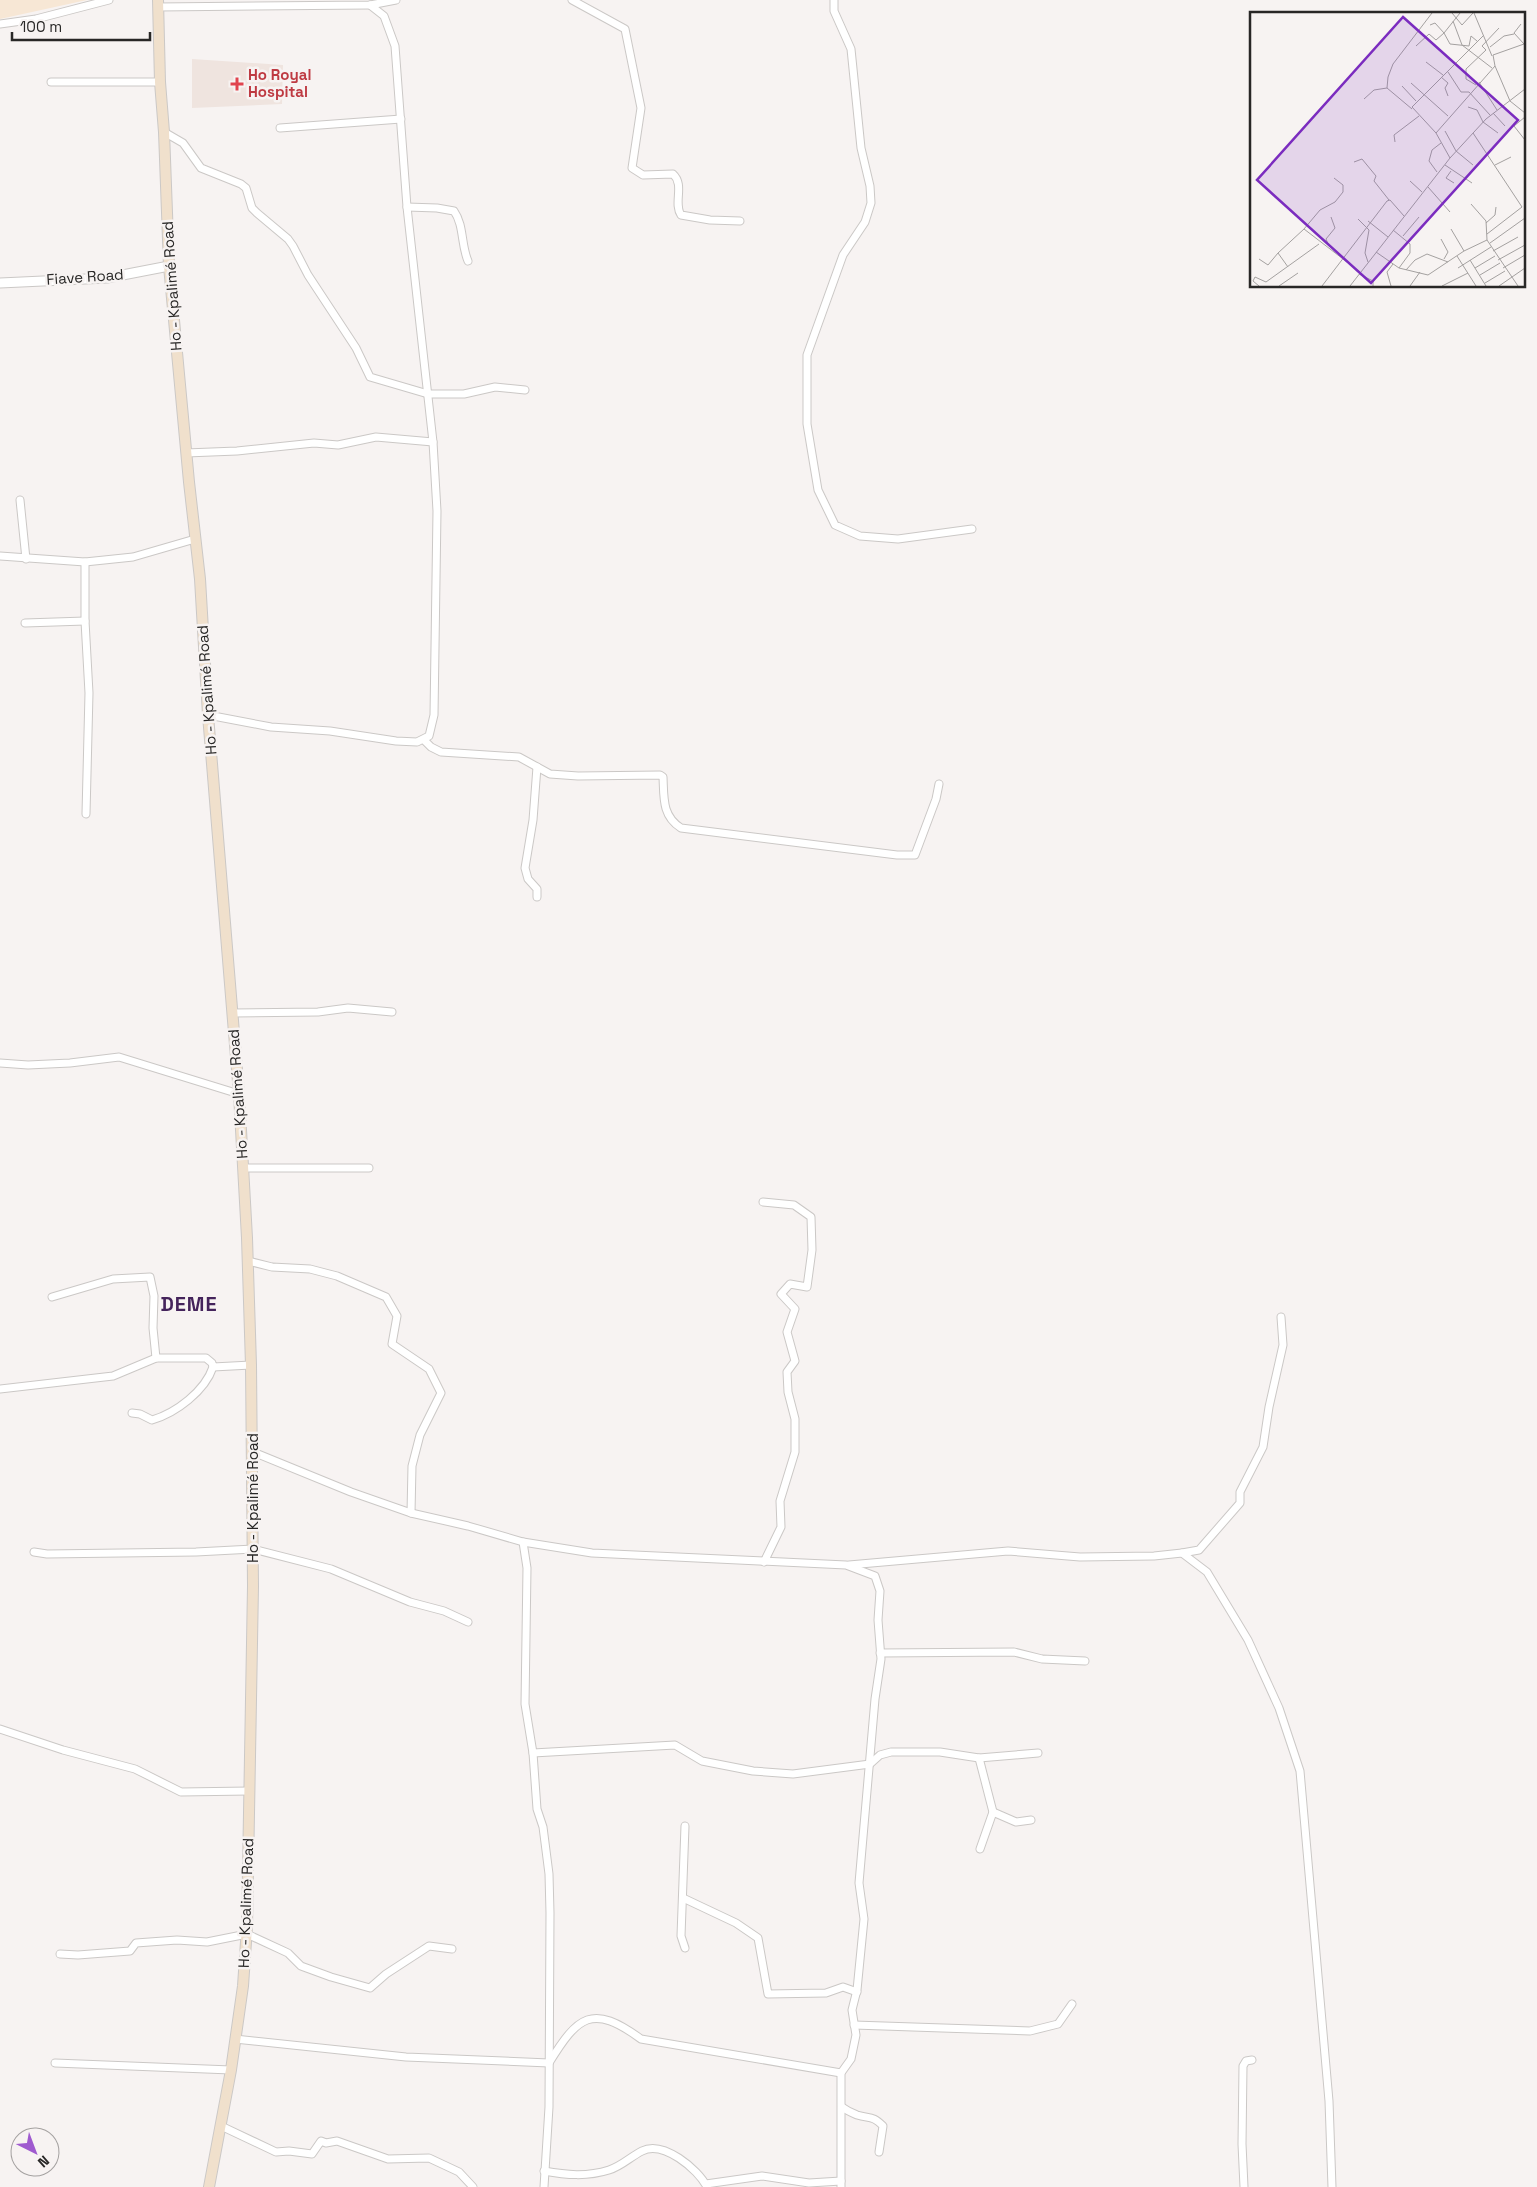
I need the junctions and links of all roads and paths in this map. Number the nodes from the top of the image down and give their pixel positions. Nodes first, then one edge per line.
1 (109, 0) edge
2 (396, 0) edge
3 (572, 0) edge
4 (834, 0) edge
5 (371, 2) edge
6 (158, 4) edge
7 (0, 24) edge
8 (51, 82) dead end
9 (160, 82) junction
10 (401, 119) junction
11 (280, 128) dead end
12 (164, 132) junction
13 (407, 207) junction
14 (740, 221) dead end
15 (468, 261) dead end
16 (169, 266) junction
17 (0, 283) edge
18 (524, 390) dead end
19 (428, 394) junction
20 (433, 442) junction
21 (186, 453) junction
22 (20, 500) dead end
23 (972, 528) dead end
24 (195, 539) junction
25 (0, 556) edge
26 (26, 559) junction
27 (84, 562) junction
28 (85, 621) junction
29 (26, 623) dead end
30 (208, 714) junction
31 (424, 740) junction
32 (537, 767) junction
33 (939, 784) dead end
34 (86, 814) dead end
35 (537, 897) dead end
36 (392, 1012) dead end
37 (233, 1013) junction
38 (0, 1063) edge
39 (239, 1094) junction
40 (243, 1168) junction
41 (369, 1168) dead end
42 (763, 1202) dead end
43 (248, 1262) junction
44 (52, 1297) dead end
45 (1281, 1317) dead end
46 (156, 1358) junction
47 (250, 1365) junction
48 (213, 1367) junction
49 (0, 1389) edge
50 (132, 1413) dead end
51 (252, 1452) junction
52 (411, 1513) junction
53 (523, 1542) junction
54 (253, 1549) junction
55 (34, 1552) dead end
56 (1182, 1553) junction
57 (764, 1562) junction
58 (846, 1565) junction
59 (468, 1622) dead end
60 (880, 1653) junction
61 (1085, 1661) dead end
62 (0, 1729) edge
63 (533, 1753) junction
64 (1038, 1753) dead end
65 (979, 1758) junction
66 (870, 1764) junction
67 (249, 1791) junction
68 (994, 1812) junction
69 (1031, 1820) dead end
70 (685, 1826) dead end
71 (980, 1850) dead end
72 (683, 1898) junction
73 (247, 1934) junction
74 (685, 1948) dead end
75 (452, 1950) dead end
76 (60, 1954) dead end
77 (856, 1992) junction
78 (1072, 2004) dead end
79 (854, 2025) junction
80 (235, 2039) junction
81 (1252, 2060) dead end
82 (55, 2063) dead end
83 (549, 2063) junction
84 (231, 2070) junction
85 (841, 2073) junction
86 (842, 2107) junction
87 (220, 2126) junction
88 (879, 2152) dead end
89 (544, 2171) junction
90 (841, 2184) edge
91 (706, 2186) edge
92 (209, 2187) edge
93 (473, 2187) edge
94 (544, 2187) edge
95 (1244, 2187) edge
96 (1332, 2187) edge

1 - 7 street
2 - 5 street
3 - 14 street
4 - 23 street
5 - 6 street
5 - 10 street
6 - 9 main road, Ho - Kpalimé Road
8 - 9 street
9 - 12 main road, Ho - Kpalimé Road
10 - 11 street
10 - 13 street
12 - 16 main road, Ho - Kpalimé Road
12 - 19 street
13 - 15 street
13 - 19 street
16 - 17 street, Fiave Road
16 - 21 main road, Ho - Kpalimé Road
18 - 19 street
19 - 20 street
20 - 21 street
20 - 31 street
21 - 24 main road, Ho - Kpalimé Road
22 - 26 street
24 - 27 street
24 - 30 main road, Ho - Kpalimé Road
25 - 26 street
26 - 27 street
27 - 28 street
28 - 29 street
28 - 34 street
30 - 31 street
30 - 37 main road, Ho - Kpalimé Road
31 - 32 street
32 - 33 street
32 - 35 street
36 - 37 street
37 - 39 main road, Ho - Kpalimé Road
38 - 39 street
39 - 40 main road, Ho - Kpalimé Road
40 - 41 street
40 - 43 main road, Ho - Kpalimé Road
42 - 57 street
43 - 47 main road, Ho - Kpalimé Road
43 - 52 street
44 - 46 street
45 - 56 street
46 - 48 street
46 - 49 street
47 - 48 street
47 - 51 main road, Ho - Kpalimé Road
48 - 50 street
51 - 52 street
51 - 54 main road, Ho - Kpalimé Road
52 - 53 street
53 - 57 street
53 - 63 street
54 - 55 street
54 - 59 street
54 - 67 main road, Ho - Kpalimé Road
56 - 58 street
56 - 96 street
57 - 58 street
58 - 60 street
60 - 61 street
60 - 66 street
62 - 67 street
63 - 66 street
63 - 83 street
64 - 65 street
65 - 66 street
65 - 68 street
66 - 77 street
67 - 73 main road, Ho - Kpalimé Road
68 - 69 street
68 - 71 street
70 - 72 street
72 - 74 street
72 - 77 street
73 - 75 street
73 - 76 street
73 - 80 main road, Ho - Kpalimé Road
77 - 79 street
78 - 79 street
79 - 85 street
80 - 83 street
80 - 84 main road, Ho - Kpalimé Road
81 - 95 street
82 - 84 street
83 - 85 street
83 - 89 street
84 - 87 main road, Ho - Kpalimé Road
85 - 86 street
86 - 88 street
86 - 90 street
87 - 92 main road, Ho - Kpalimé Road
87 - 93 street
89 - 91 street
89 - 94 street
90 - 91 street

